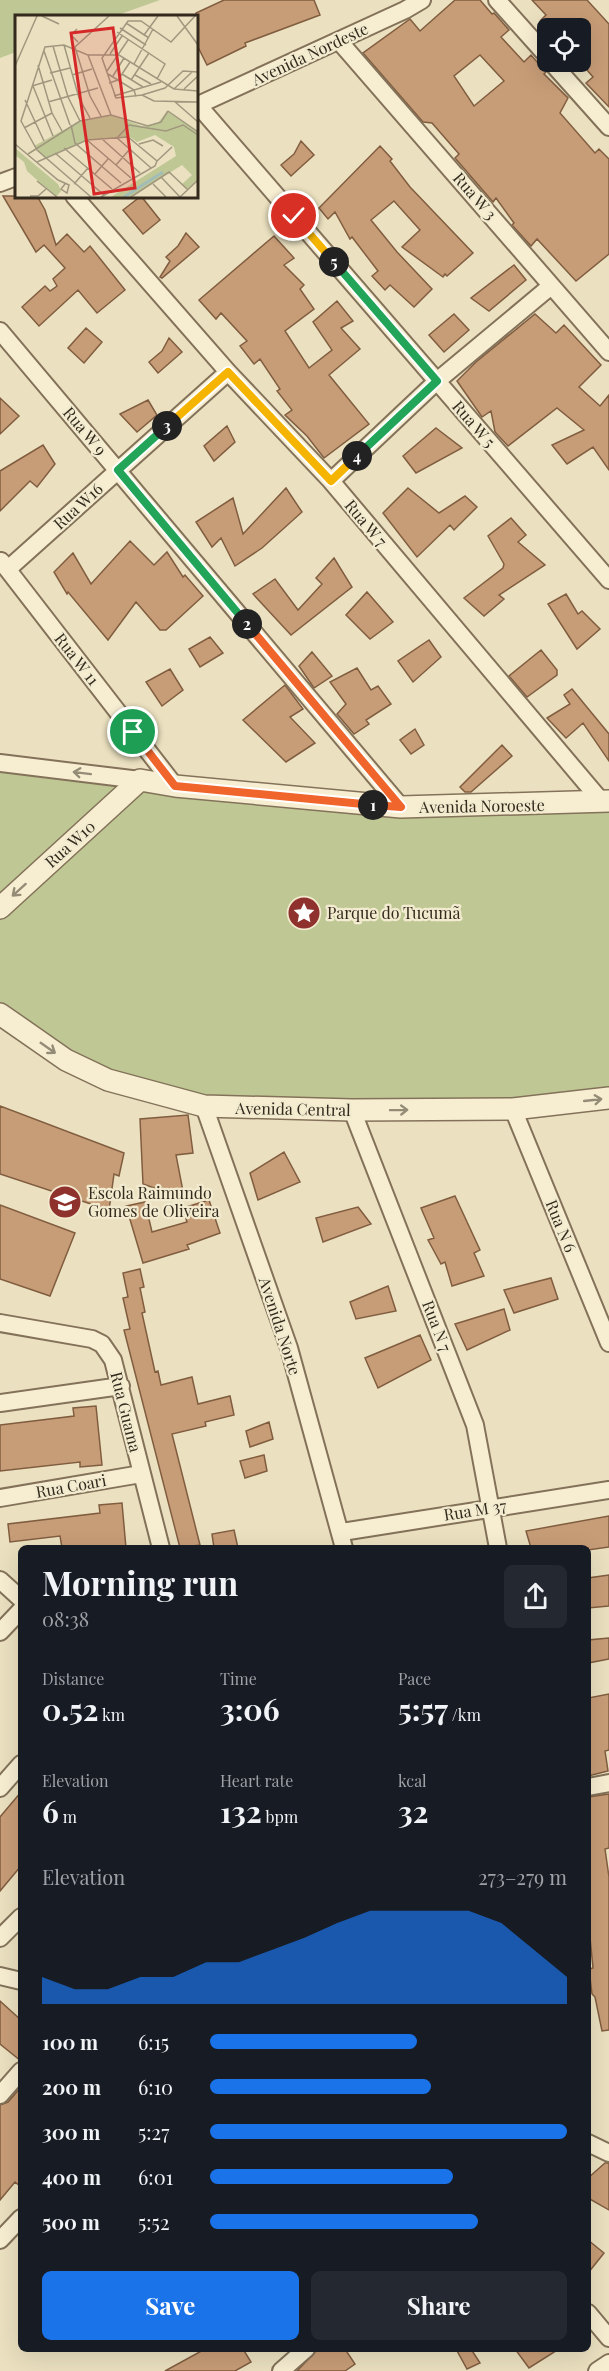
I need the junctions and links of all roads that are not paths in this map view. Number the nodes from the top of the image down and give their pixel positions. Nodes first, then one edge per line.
1 (422, 0) edge
2 (497, 0) edge
3 (339, 41) junction
4 (537, 45) edge
5 (560, 72) edge
6 (198, 106) edge
7 (198, 107) edge
8 (609, 127) edge
9 (15, 177) edge
10 (0, 183) edge
11 (76, 198) edge
12 (550, 286) junction
13 (0, 331) edge
14 (609, 352) edge
15 (228, 372) junction
16 (437, 381) junction
17 (118, 470) junction
18 (331, 481) junction
19 (4, 565) edge
20 (609, 580) edge
21 (0, 763) edge
22 (140, 780) junction
23 (175, 786) junction
24 (605, 802) edge
25 (401, 807) junction
26 (0, 908) edge
27 (0, 1014) edge
28 (609, 1098) edge
29 (204, 1106) junction
30 (513, 1109) junction
31 (352, 1110) junction
32 (0, 1323) edge
33 (609, 1343) edge
34 (121, 1386) junction
35 (0, 1403) edge
36 (141, 1474) junction
37 (609, 1490) edge
38 (0, 1498) edge
39 (492, 1508) junction
40 (343, 1540) edge
41 (160, 1545) edge
42 (498, 1545) edge
43 (0, 1580) edge
44 (18, 1596) edge
45 (18, 1613) edge
46 (0, 1632) edge
47 (18, 1767) edge
48 (609, 1783) edge
49 (591, 1786) edge
50 (0, 1788) edge
51 (18, 1920) edge
52 (0, 1938) edge
53 (0, 1976) edge
54 (18, 1980) edge
55 (18, 2074) edge
56 (0, 2095) edge
57 (591, 2145) edge
58 (609, 2154) edge
59 (18, 2221) edge
60 (0, 2240) edge
61 (591, 2317) edge
62 (609, 2338) edge
63 (302, 2352) edge
64 (609, 2363) edge
65 (280, 2371) edge
66 (597, 2371) edge

1 - 3 street, Avenida Nordeste
2 - 4 street
3 - 6 street, Avenida Nordeste
3 - 12 street, Rua W 3
5 - 8 street
7 - 16 street, Rua W 5
9 - 10 street
11 - 15 street, Rua W 7
12 - 14 street, Rua W 3
12 - 16 street
13 - 17 street, Rua W 9
15 - 17 street, Rua W16
15 - 18 street, Rua W 7
16 - 18 street
16 - 20 street, Rua W 5
17 - 19 street, Rua W16
17 - 25 street, Rua W 9
18 - 24 street, Rua W 7
19 - 23 street, Rua W 11
22 -> 21 street
22 - 23 street, Avenida Noroeste
22 -> 26 street, Rua W10
23 - 25 street, Avenida Noroeste
24 - 25 street, Avenida Noroeste
27 -> 29 street, Avenida Central
30 -> 28 street, Avenida Central
29 - 31 street, Avenida Central
29 - 40 street, Avenida Norte
31 -> 30 street, Avenida Central
30 - 33 street, Rua N 6
31 - 39 street, Rua N 7
32 - 34 street, Rua Guama
34 - 35 street
34 - 36 street, Rua Guama
36 - 38 street, Rua Coari
36 - 41 street, Rua Guama
37 - 39 street, Rua M 37
39 - 40 street, Rua M 37
39 - 42 street, Rua N 7
43 - 44 street
45 - 46 street
47 - 50 street
48 - 49 street
51 - 52 street
53 - 54 street
55 - 56 street
57 - 58 street
59 - 60 street
61 - 62 street
63 - 65 street
64 - 66 street

